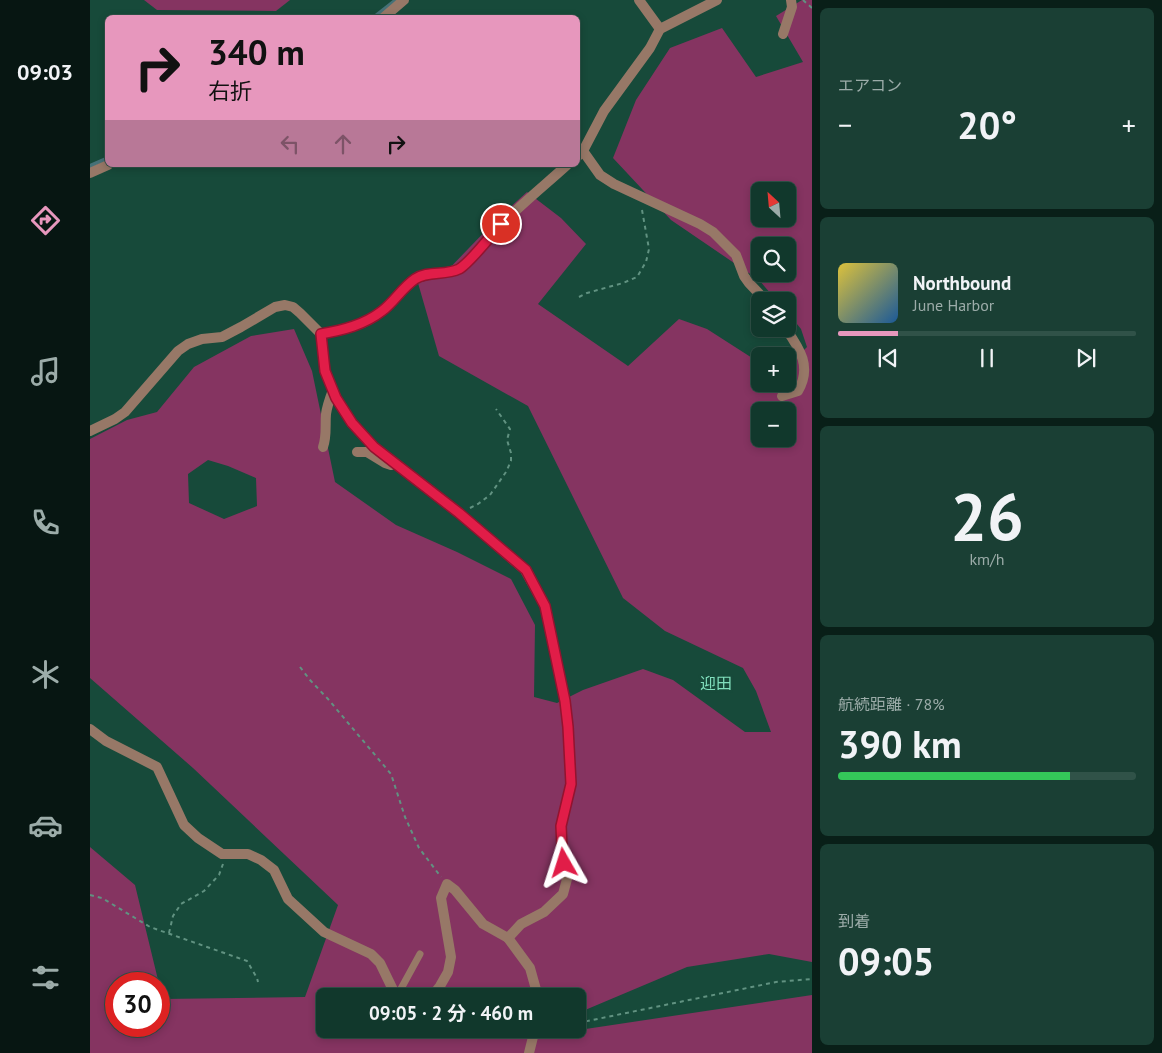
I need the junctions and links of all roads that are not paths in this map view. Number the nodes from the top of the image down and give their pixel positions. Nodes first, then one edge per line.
1 (404, 0) edge
2 (639, 0) edge
3 (717, 0) edge
4 (791, 0) edge
5 (386, 15) edge
6 (660, 29) junction
7 (783, 34) dead end
8 (580, 153) edge
9 (105, 166) edge
10 (565, 167) edge
11 (90, 173) edge
12 (758, 292) edge
13 (321, 334) junction
14 (791, 337) edge
15 (333, 390) junction
16 (782, 396) dead end
17 (90, 431) edge
18 (323, 447) dead end
19 (357, 452) dead end
20 (399, 467) junction
21 (90, 729) edge
22 (508, 938) junction
23 (420, 954) dead end
24 (393, 988) edge
25 (401, 988) edge
26 (438, 988) edge
27 (536, 988) edge
28 (533, 1038) edge
29 (529, 1053) edge

1 - 5 street
2 - 6 street
3 - 6 street
4 - 7 street
6 - 8 street
8 - 12 street
9 - 11 street
10 - 13 street
13 - 15 street
13 - 17 street
14 - 16 street
15 - 18 street
15 - 20 street
19 - 20 street
20 - 22 street
21 - 24 street
22 - 26 street
22 - 27 street
23 - 25 lane
28 - 29 street

